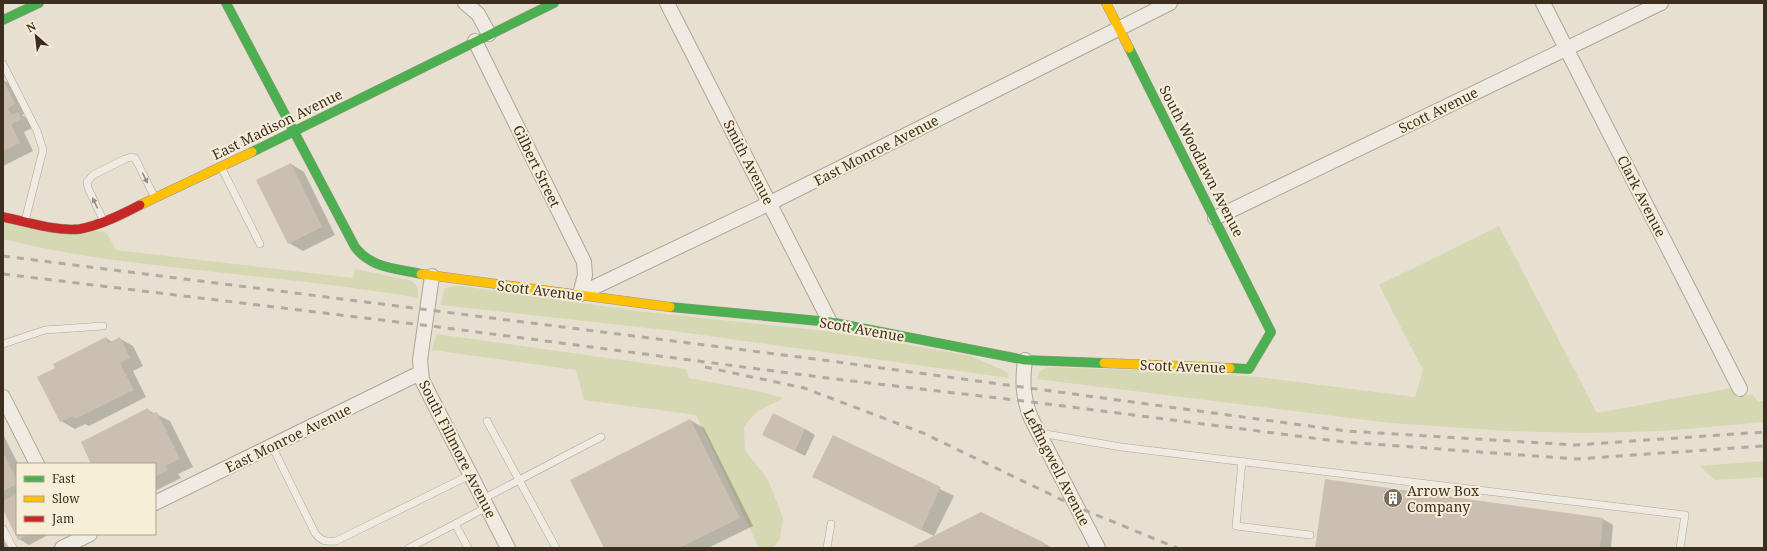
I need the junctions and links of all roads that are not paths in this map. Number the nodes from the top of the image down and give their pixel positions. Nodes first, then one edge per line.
1 (39, 3) edge
2 (226, 3) edge
3 (464, 3) edge
4 (554, 3) edge
5 (667, 3) edge
6 (1106, 3) edge
7 (1170, 3) edge
8 (1543, 3) edge
9 (1661, 3) edge
10 (477, 8) edge
11 (3, 20) edge
12 (1118, 28) junction
13 (489, 34) junction
14 (475, 41) junction
15 (1566, 48) junction
16 (3, 64) edge
17 (294, 132) junction
18 (221, 167) junction
19 (155, 198) junction
20 (770, 203) junction
21 (3, 217) edge
22 (1215, 218) junction
23 (25, 221) junction
24 (105, 222) junction
25 (260, 244) dead end
26 (432, 276) junction
27 (580, 294) junction
28 (830, 322) junction
29 (103, 326) dead end
30 (1271, 332) joint
31 (3, 344) edge
32 (1025, 360) junction
33 (420, 373) junction
34 (1740, 389) dead end
35 (3, 397) edge
36 (487, 421) dead end
37 (1038, 433) junction
38 (601, 437) dead end
39 (272, 446) junction
40 (1242, 461) junction
41 (36, 463) edge
42 (470, 475) junction
43 (520, 480) junction
44 (156, 503) edge
45 (485, 503) junction
46 (455, 524) junction
47 (831, 524) dead end
48 (3, 529) edge
49 (88, 535) edge
50 (1310, 535) dead end
51 (77, 541) edge
52 (13, 548) edge
53 (62, 548) edge
54 (409, 548) edge
55 (468, 548) edge
56 (508, 548) edge
57 (556, 548) edge
58 (827, 548) edge
59 (1098, 548) edge
60 (1680, 548) edge

1 - 11 street
2 - 17 street
3 - 10 street
4 - 13 street, East Madison Avenue
5 - 20 street, Smith Avenue
6 - 12 street, South Woodlawn Avenue
7 - 12 street, East Monroe Avenue
8 - 15 street, Clark Avenue
9 - 15 street, Scott Avenue
10 - 13 street
12 - 20 street, East Monroe Avenue
12 - 22 street, South Woodlawn Avenue
13 - 14 street, East Madison Avenue
14 - 17 street, East Madison Avenue
14 - 27 street, Gilbert Street
15 - 22 street, Scott Avenue
15 - 34 street, Clark Avenue
16 - 23 lane
17 - 18 street, East Madison Avenue
17 - 26 street
18 - 19 street, East Madison Avenue
18 - 25 lane
19 - 24 street, East Madison Avenue
24 -> 19 lane
20 - 27 street, East Monroe Avenue
20 - 28 street, Smith Avenue
21 - 23 street, East Madison Avenue
22 - 30 street, South Woodlawn Avenue
23 - 24 street, East Madison Avenue
26 - 27 street, Scott Avenue
26 - 33 street, South Fillmore Avenue
27 - 28 street, Scott Avenue
28 - 32 street, Scott Avenue
29 - 31 lane
30 - 32 street, Scott Avenue
32 - 37 street, Leffingwell Avenue
33 - 39 street, East Monroe Avenue
33 - 42 street, South Fillmore Avenue
35 - 41 street
36 - 43 lane
37 - 40 lane
37 - 59 street, Leffingwell Avenue
38 - 43 lane
39 - 42 lane
39 - 44 street, East Monroe Avenue
40 - 50 lane
40 - 60 lane
42 - 45 street, South Fillmore Avenue
43 - 45 lane
43 - 57 lane
45 - 46 lane
45 - 56 street, South Fillmore Avenue
46 - 54 lane
46 - 55 lane
47 - 58 lane
48 - 52 lane
49 - 51 street
51 - 53 street

